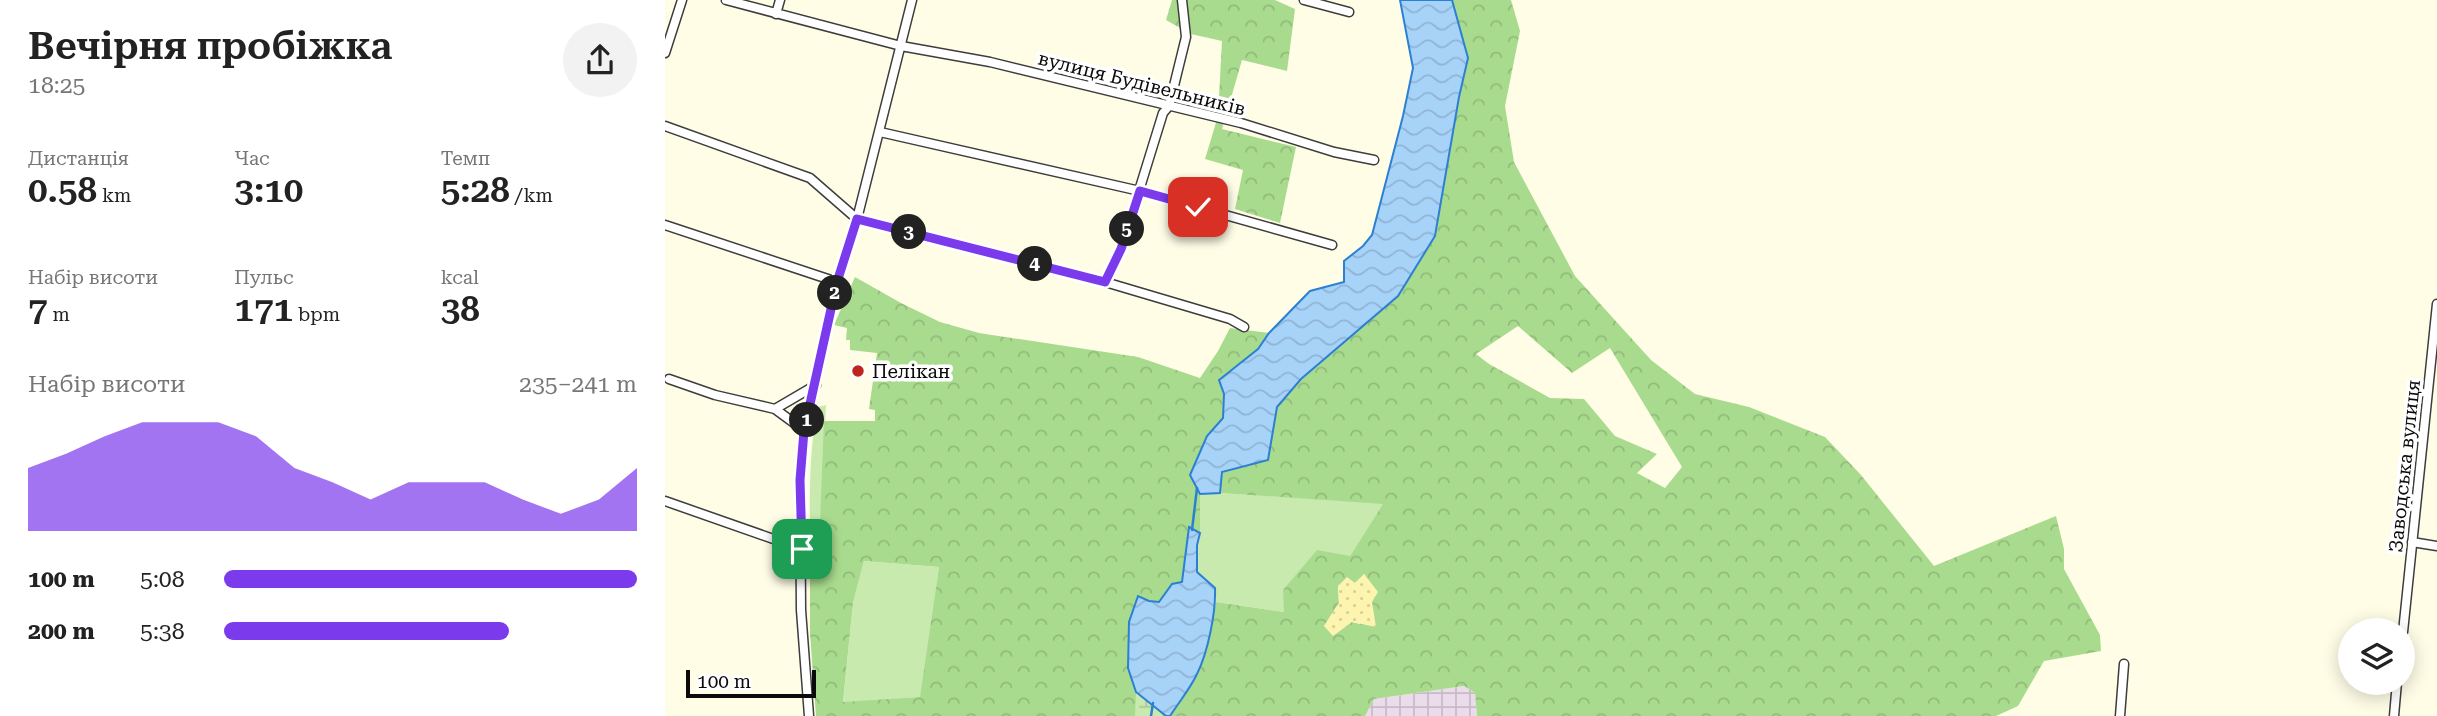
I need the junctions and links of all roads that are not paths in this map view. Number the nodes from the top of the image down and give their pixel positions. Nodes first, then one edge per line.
1 (682, 0) edge
2 (726, 0) edge
3 (779, 0) edge
4 (912, 0) edge
5 (1182, 0) edge
6 (1304, 0) edge
7 (1349, 12) dead end
8 (776, 14) junction
9 (901, 46) junction
10 (665, 53) edge
11 (1169, 106) junction
12 (665, 126) edge
13 (880, 132) junction
14 (1374, 160) dead end
15 (1140, 191) junction
16 (857, 219) junction
17 (665, 225) edge
18 (1332, 246) dead end
19 (837, 282) junction
20 (1105, 282) junction
21 (2437, 304) edge
22 (1244, 327) dead end
23 (2433, 378) edge
24 (669, 379) dead end
25 (816, 385) junction
26 (775, 409) junction
27 (804, 431) junction
28 (665, 501) edge
29 (2413, 542) junction
30 (2437, 545) edge
31 (802, 549) junction
32 (2405, 618) edge
33 (2124, 664) dead end
34 (2396, 695) edge
35 (809, 716) edge
36 (2120, 716) edge
37 (2394, 716) edge

1 - 10 street
2 - 8 street, вулиця Будівельників
3 - 8 street
4 - 9 street
5 - 11 street
6 - 7 street
8 - 9 street, вулиця Будівельників
9 - 11 street, вулиця Будівельників
9 - 13 street
11 - 14 street, вулиця Будівельників
11 - 15 street
12 - 16 street
13 - 15 street
13 - 16 street
15 - 18 street
15 - 20 street
16 - 19 street
16 - 20 street
17 - 19 street
19 - 25 street
20 - 22 street
21 - 23 street, Заводська вулиця
23 - 29 street, Заводська вулиця
24 - 26 street
25 - 26 street
25 - 27 street
26 - 27 street
27 - 31 street
28 - 31 street
29 - 30 street
29 - 32 street, Заводська вулиця
31 - 35 street
33 - 36 street
34 - 37 street

